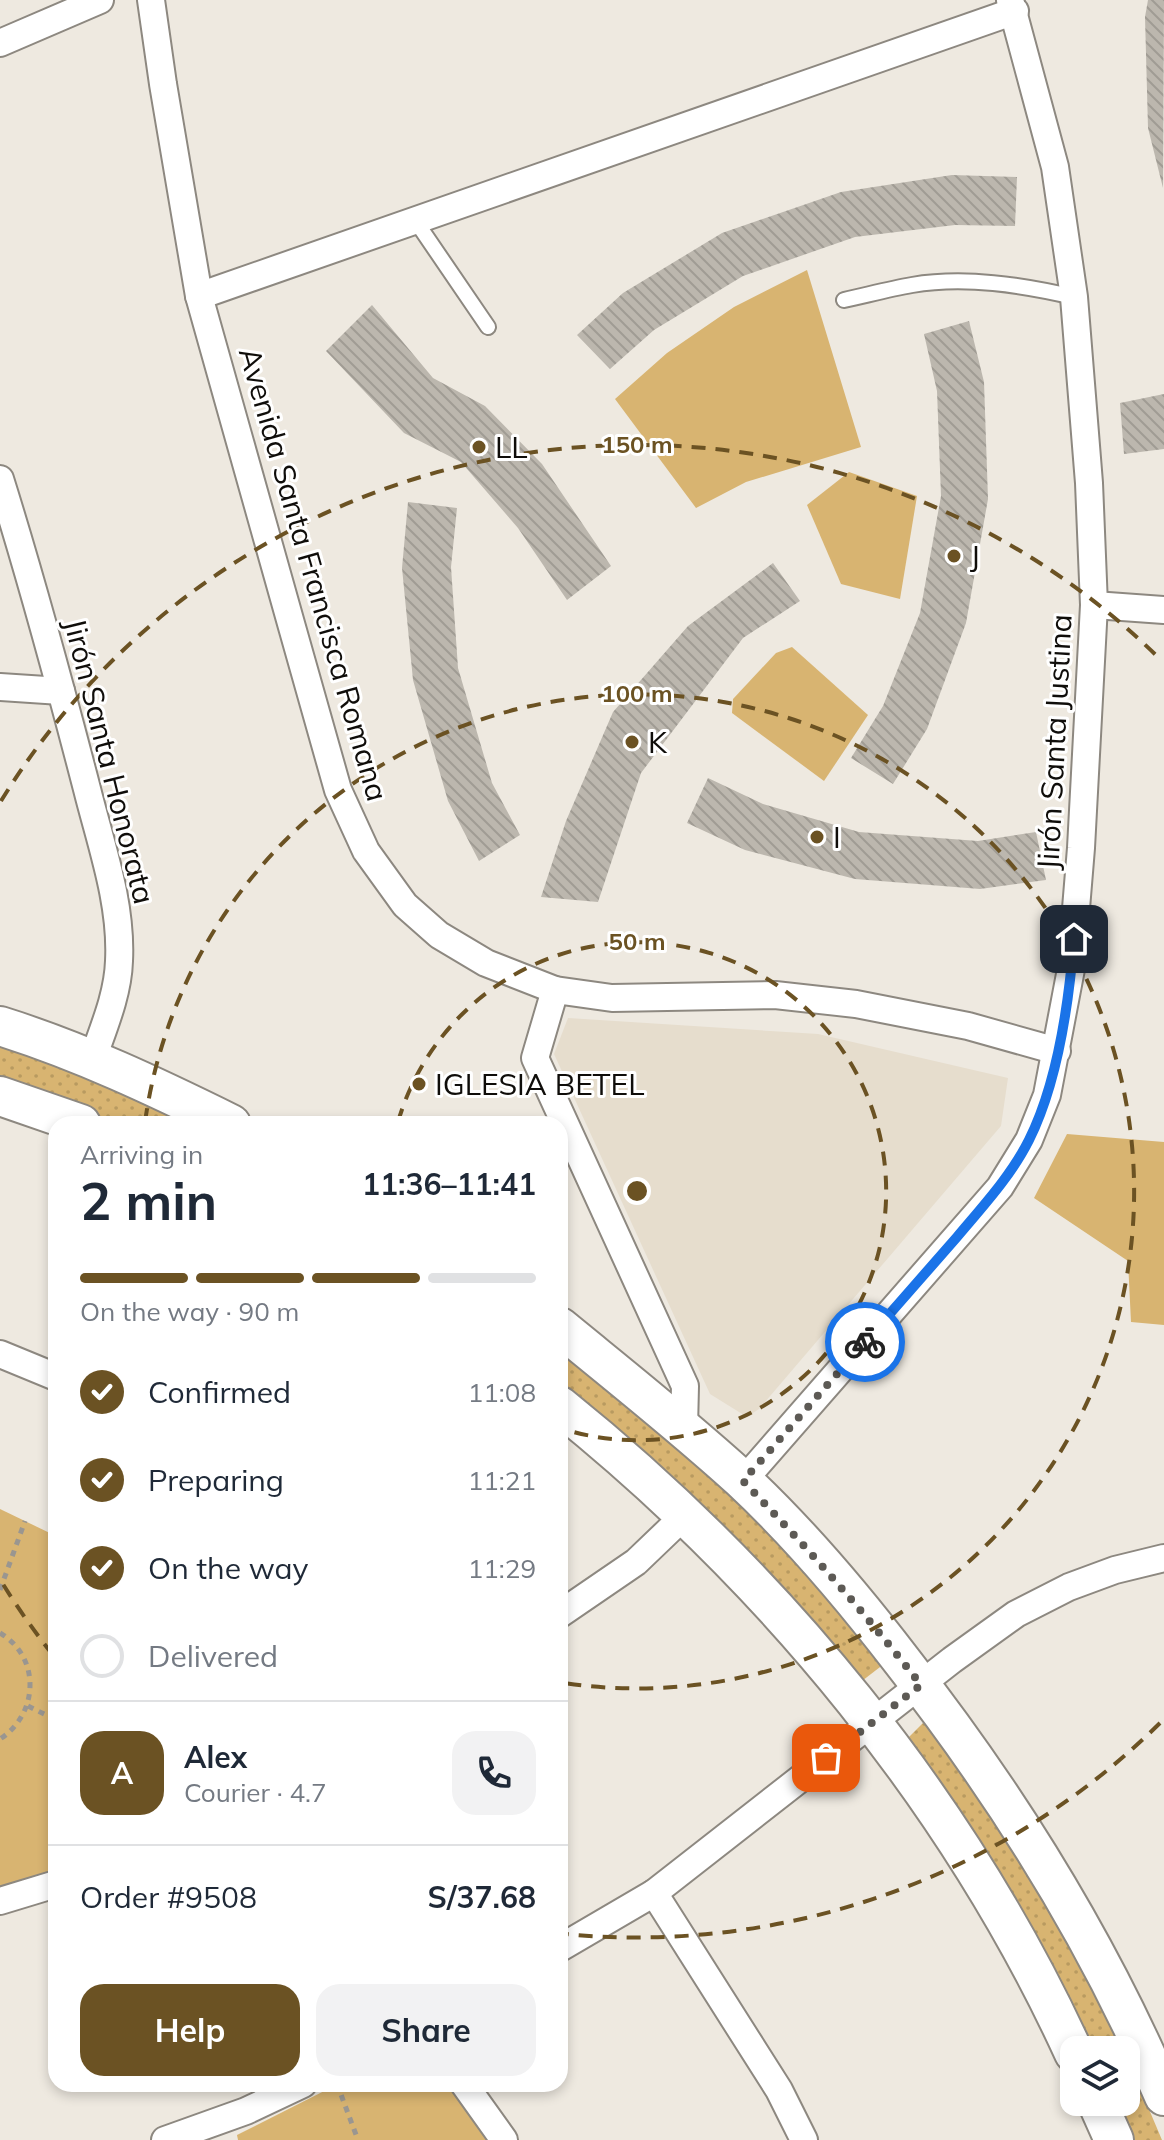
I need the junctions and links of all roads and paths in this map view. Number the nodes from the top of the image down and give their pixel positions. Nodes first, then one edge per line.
1 (100, 0) edge
2 (151, 0) edge
3 (1013, 6) edge
4 (0, 43) edge
5 (415, 220) junction
6 (199, 296) junction
7 (1074, 297) junction
8 (844, 300) dead end
9 (488, 327) dead end
10 (0, 479) edge
11 (1094, 605) junction
12 (1164, 610) edge
13 (0, 687) edge
14 (61, 691) junction
15 (555, 990) junction
16 (0, 1026) edge
17 (1057, 1051) junction
18 (92, 1061) junction
19 (0, 1096) edge
20 (58, 1116) edge
21 (215, 1116) edge
22 (562, 1116) edge
23 (568, 1130) edge
24 (568, 1334) edge
25 (0, 1354) edge
26 (48, 1374) edge
27 (568, 1413) edge
28 (684, 1428) junction
29 (743, 1481) junction
30 (684, 1516) junction
31 (25, 1521) dead end
32 (1161, 1564) edge
33 (0, 1590) edge
34 (568, 1609) edge
35 (0, 1633) edge
36 (921, 1685) junction
37 (28, 1706) junction
38 (48, 1716) edge
39 (872, 1722) junction
40 (0, 1739) edge
41 (48, 1886) edge
42 (654, 1893) junction
43 (0, 1901) edge
44 (568, 1943) edge
45 (1066, 2036) edge
46 (286, 2092) edge
47 (340, 2092) edge
48 (470, 2092) edge
49 (1164, 2096) edge
50 (1103, 2116) edge
51 (165, 2140) edge
52 (358, 2140) edge
53 (504, 2140) edge
54 (804, 2140) edge
55 (1114, 2140) edge

1 - 4 street
2 - 6 street, Avenida Santa Francisca Romana
3 - 5 street
3 - 7 street, Jirón Santa Justina
5 - 6 street
5 - 9 lane
6 - 15 street, Avenida Santa Francisca Romana
7 - 8 lane
7 - 11 street, Jirón Santa Justina
10 - 14 street, Jirón Santa Honorata
11 - 12 street
11 - 17 street, Jirón Santa Justina
13 - 14 street
14 - 18 street, Jirón Santa Honorata
15 - 17 street, Avenida Santa Francisca Romana
15 - 22 street
16 - 18 main road
17 - 29 street, Jirón Santa Justina
18 - 21 main road
19 - 20 main road
23 - 28 street
24 - 28 main road
25 - 26 street
27 - 30 main road
28 - 29 main road
29 - 36 main road
30 - 34 street
30 - 39 main road
31 - 33 path
32 - 36 street
35 - 37 path
36 - 39 street
36 - 49 main road
37 - 38 path
37 - 40 path
39 - 42 street
39 - 45 main road
41 - 43 street
42 - 44 street
42 - 54 street
46 - 51 street
47 - 52 path
48 - 53 street
50 - 55 main road

